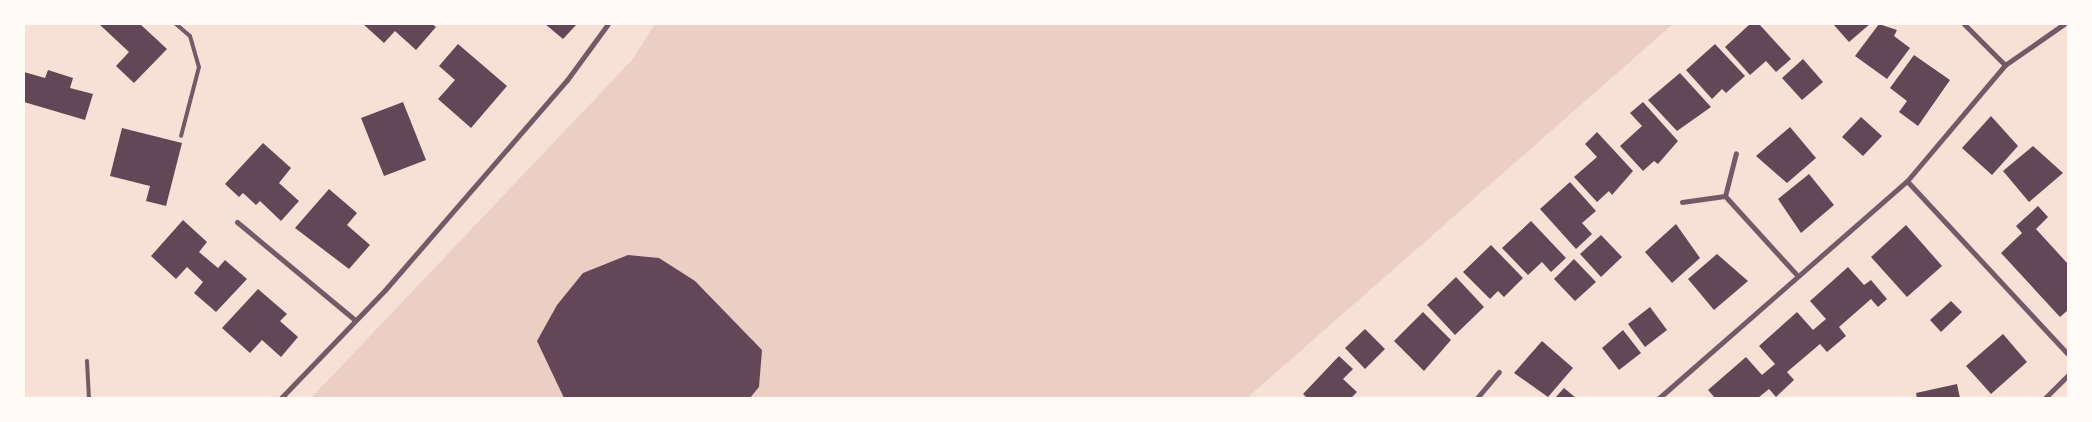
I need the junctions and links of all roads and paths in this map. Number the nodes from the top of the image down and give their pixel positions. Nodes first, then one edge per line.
1 (176, 24) edge
2 (608, 24) edge
3 (1964, 24) edge
4 (2064, 24) edge
5 (2005, 65) junction
6 (181, 136) dead end
7 (1736, 153) dead end
8 (1906, 181) junction
9 (1725, 196) junction
10 (1682, 202) dead end
11 (237, 222) dead end
12 (1796, 274) junction
13 (356, 320) junction
14 (2068, 354) edge
15 (87, 362) dead end
16 (1499, 372) dead end
17 (2068, 375) edge
18 (90, 398) edge
19 (281, 398) edge
20 (1477, 398) edge
21 (1659, 398) edge
22 (2045, 398) edge

1 - 6 lane
2 - 13 street
3 - 5 street
4 - 5 street
5 - 8 street
7 - 9 street
8 - 12 street
8 - 14 street
9 - 10 street
9 - 12 street
11 - 13 street
12 - 21 street
13 - 19 street
15 - 18 lane
16 - 20 street
17 - 22 street

